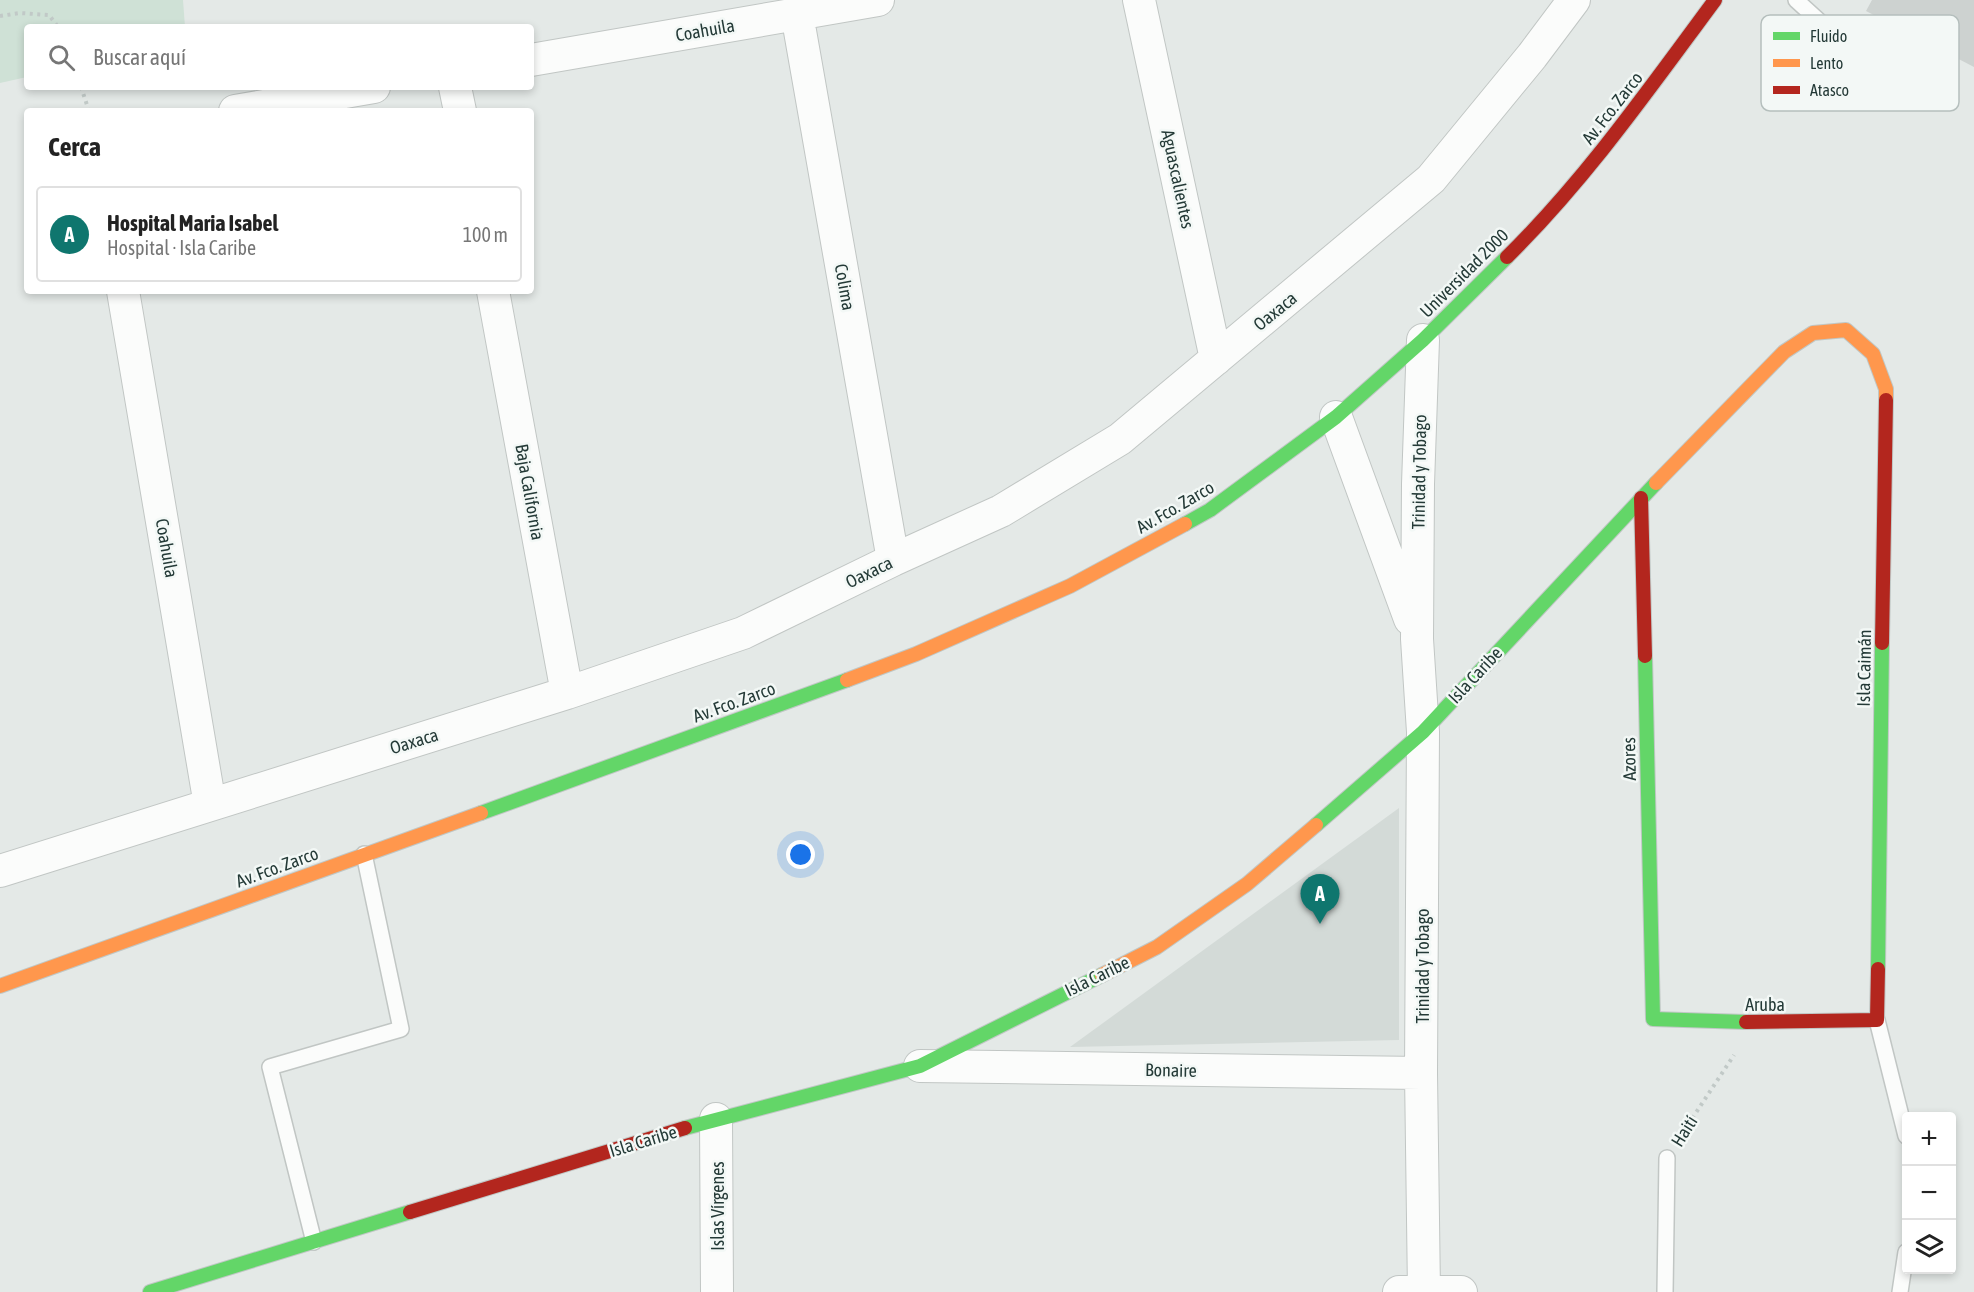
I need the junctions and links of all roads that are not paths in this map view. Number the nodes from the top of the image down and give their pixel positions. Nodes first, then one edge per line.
1 (878, 0) edge
2 (1139, 0) edge
3 (1574, 0) edge
4 (1715, 0) edge
5 (1796, 0) edge
6 (797, 14) junction
7 (1813, 15) edge
8 (534, 59) edge
9 (357, 90) edge
10 (456, 90) edge
11 (252, 108) edge
12 (458, 108) edge
13 (1532, 232) joint
14 (124, 294) edge
15 (494, 294) edge
16 (1846, 330) joint
17 (1423, 340) junction
18 (1216, 359) junction
19 (1336, 417) junction
20 (1641, 498) junction
21 (893, 560) junction
22 (1417, 639) junction
23 (567, 693) junction
24 (1423, 732) junction
25 (210, 805) junction
26 (364, 854) junction
27 (0, 871) edge
28 (0, 986) edge
29 (1653, 1019) joint
30 (1877, 1020) junction
31 (920, 1066) junction
32 (1421, 1073) junction
33 (716, 1119) junction
34 (1902, 1120) edge
35 (1667, 1158) road end
36 (314, 1242) junction
37 (1903, 1274) edge
38 (150, 1292) edge
39 (717, 1292) edge
40 (1399, 1292) edge
41 (1424, 1292) edge
42 (1461, 1292) edge
43 (1665, 1292) edge
44 (1900, 1292) edge

1 - 6 street, Coahuila
2 - 18 street, Aguascalientes
3 - 18 street, Oaxaca
4 - 13 street, Av. Fco. Zarco
5 - 7 lane
6 - 8 street, Coahuila
6 - 21 street, Colima
9 - 11 street
10 - 12 street
13 - 17 street, Universidad 2000
14 - 25 street, Coahuila
15 - 23 street, Baja California
16 - 20 street, Isla Caribe
16 - 30 street, Isla Caimán
17 - 19 street, Av. Fco. Zarco
17 - 22 street, Trinidad y Tobago
18 - 21 street, Oaxaca
19 - 22 street, Trinidad y Tobago
19 - 26 street, Av. Fco. Zarco
20 - 24 street, Isla Caribe
20 - 29 street, Azores
21 - 23 street, Oaxaca
22 - 24 street, Trinidad y Tobago
23 - 25 street, Oaxaca
24 - 31 street, Isla Caribe
24 - 32 street, Trinidad y Tobago
25 - 27 street, Oaxaca
26 - 28 street, Av. Fco. Zarco
26 - 36 lane
29 - 30 street, Aruba
30 - 34 lane
31 - 32 street, Bonaire
31 - 33 street, Isla Caribe
32 - 41 street, Trinidad y Tobago
33 - 36 street, Isla Caribe
33 - 39 street, Islas Vírgenes
35 - 43 lane, Haití
36 - 38 street, Isla Caribe
37 - 44 lane
40 - 41 street
41 - 42 street

